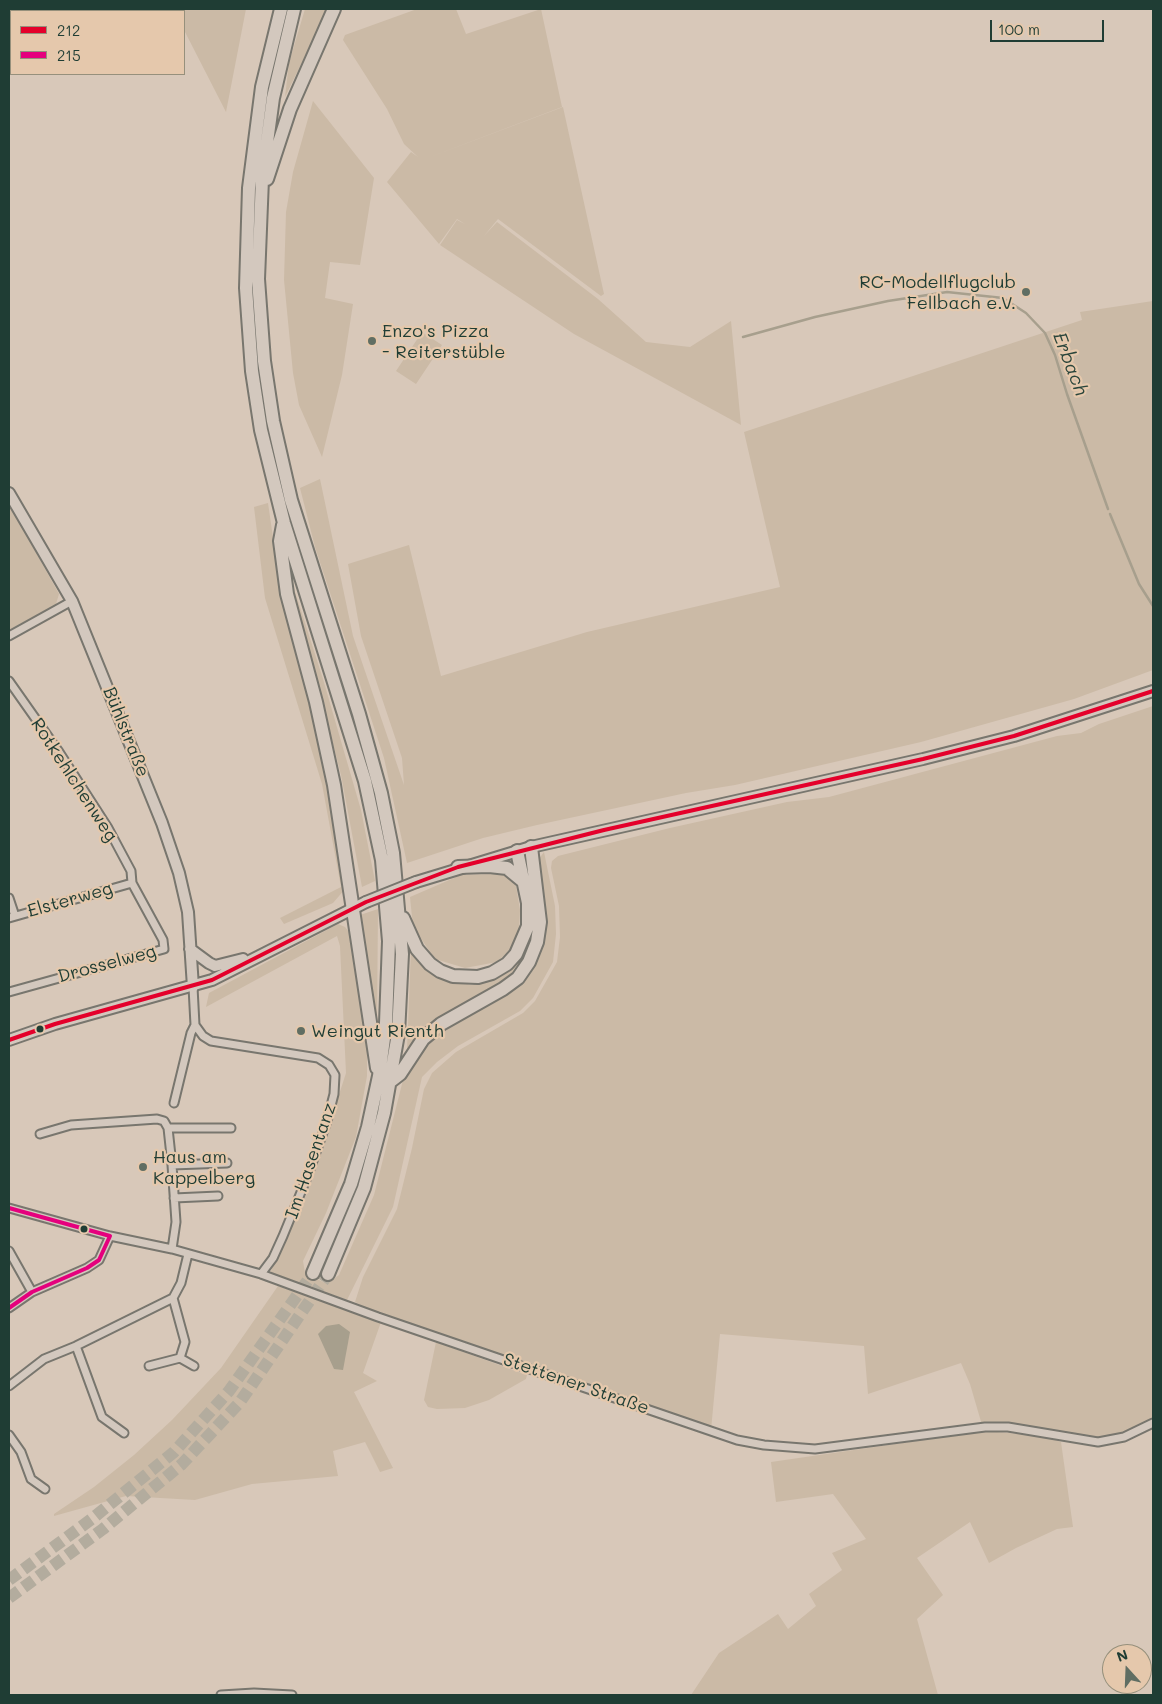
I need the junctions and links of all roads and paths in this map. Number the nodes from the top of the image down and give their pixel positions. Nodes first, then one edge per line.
1 (281, 9) edge
2 (294, 9) edge
3 (334, 9) edge
4 (260, 201) junction
5 (9, 493) edge
6 (284, 523) junction
7 (72, 601) junction
8 (9, 636) edge
9 (9, 681) edge
10 (1153, 691) edge
11 (531, 847) junction
12 (517, 851) junction
13 (458, 867) junction
14 (524, 882) junction
15 (132, 883) junction
16 (9, 898) edge
17 (352, 908) junction
18 (399, 911) junction
19 (12, 917) edge
20 (283, 943) junction
21 (190, 949) junction
22 (193, 987) junction
23 (9, 992) edge
24 (195, 1025) junction
25 (9, 1040) edge
26 (385, 1078) junction
27 (174, 1103) dead end
28 (168, 1128) junction
29 (231, 1128) dead end
30 (40, 1134) dead end
31 (227, 1163) dead end
32 (172, 1165) junction
33 (218, 1196) dead end
34 (174, 1198) junction
35 (9, 1209) edge
36 (110, 1236) junction
37 (172, 1249) junction
38 (9, 1251) edge
39 (188, 1254) junction
40 (313, 1273) tunnel mouth
41 (261, 1274) junction
42 (328, 1274) tunnel mouth
43 (32, 1292) junction
44 (173, 1298) junction
45 (9, 1308) edge
46 (76, 1346) junction
47 (180, 1358) junction
48 (149, 1366) dead end
49 (194, 1366) dead end
50 (9, 1386) edge
51 (1153, 1423) edge
52 (124, 1434) dead end
53 (9, 1435) edge
54 (45, 1489) dead end
55 (221, 1695) edge
56 (292, 1695) edge

1 - 6 highway
2 - 4 highway
3 - 4 highway
4 - 18 highway
5 - 7 main road, Bühlstraße
6 - 17 highway
6 - 26 highway
7 - 8 street
7 - 21 main road, Bühlstraße
9 - 15 street, Rotkehlchenweg
10 - 11 main road
11 - 12 main road
11 - 26 highway
12 - 13 main road
12 - 14 highway
13 - 14 highway
13 - 17 main road, bridge
14 - 18 highway
15 - 19 street, Elsterweg
15 - 23 street, Drosselweg
16 - 19 street
17 - 20 main road
17 - 26 highway
18 - 26 highway
20 - 21 main road
20 - 22 main road
21 - 22 main road, Bühlstraße
22 - 24 street
22 - 25 main road
24 - 27 street
24 - 41 street, Im Hasentanz
26 - 40 highway
26 - 42 highway
28 - 29 street
28 - 30 street
28 - 32 street
31 - 32 street
32 - 34 street
33 - 34 street
34 - 37 street
35 - 36 street, Stettener Straße
36 - 37 street, Stettener Straße
36 - 43 street
37 - 39 street, Stettener Straße
38 - 43 street
39 - 41 street, Stettener Straße
39 - 44 street
41 - 51 street, Stettener Straße
43 - 45 street
44 - 46 street
44 - 47 street
46 - 50 street
46 - 52 street
47 - 48 street
47 - 49 street
53 - 54 street
55 - 56 street

